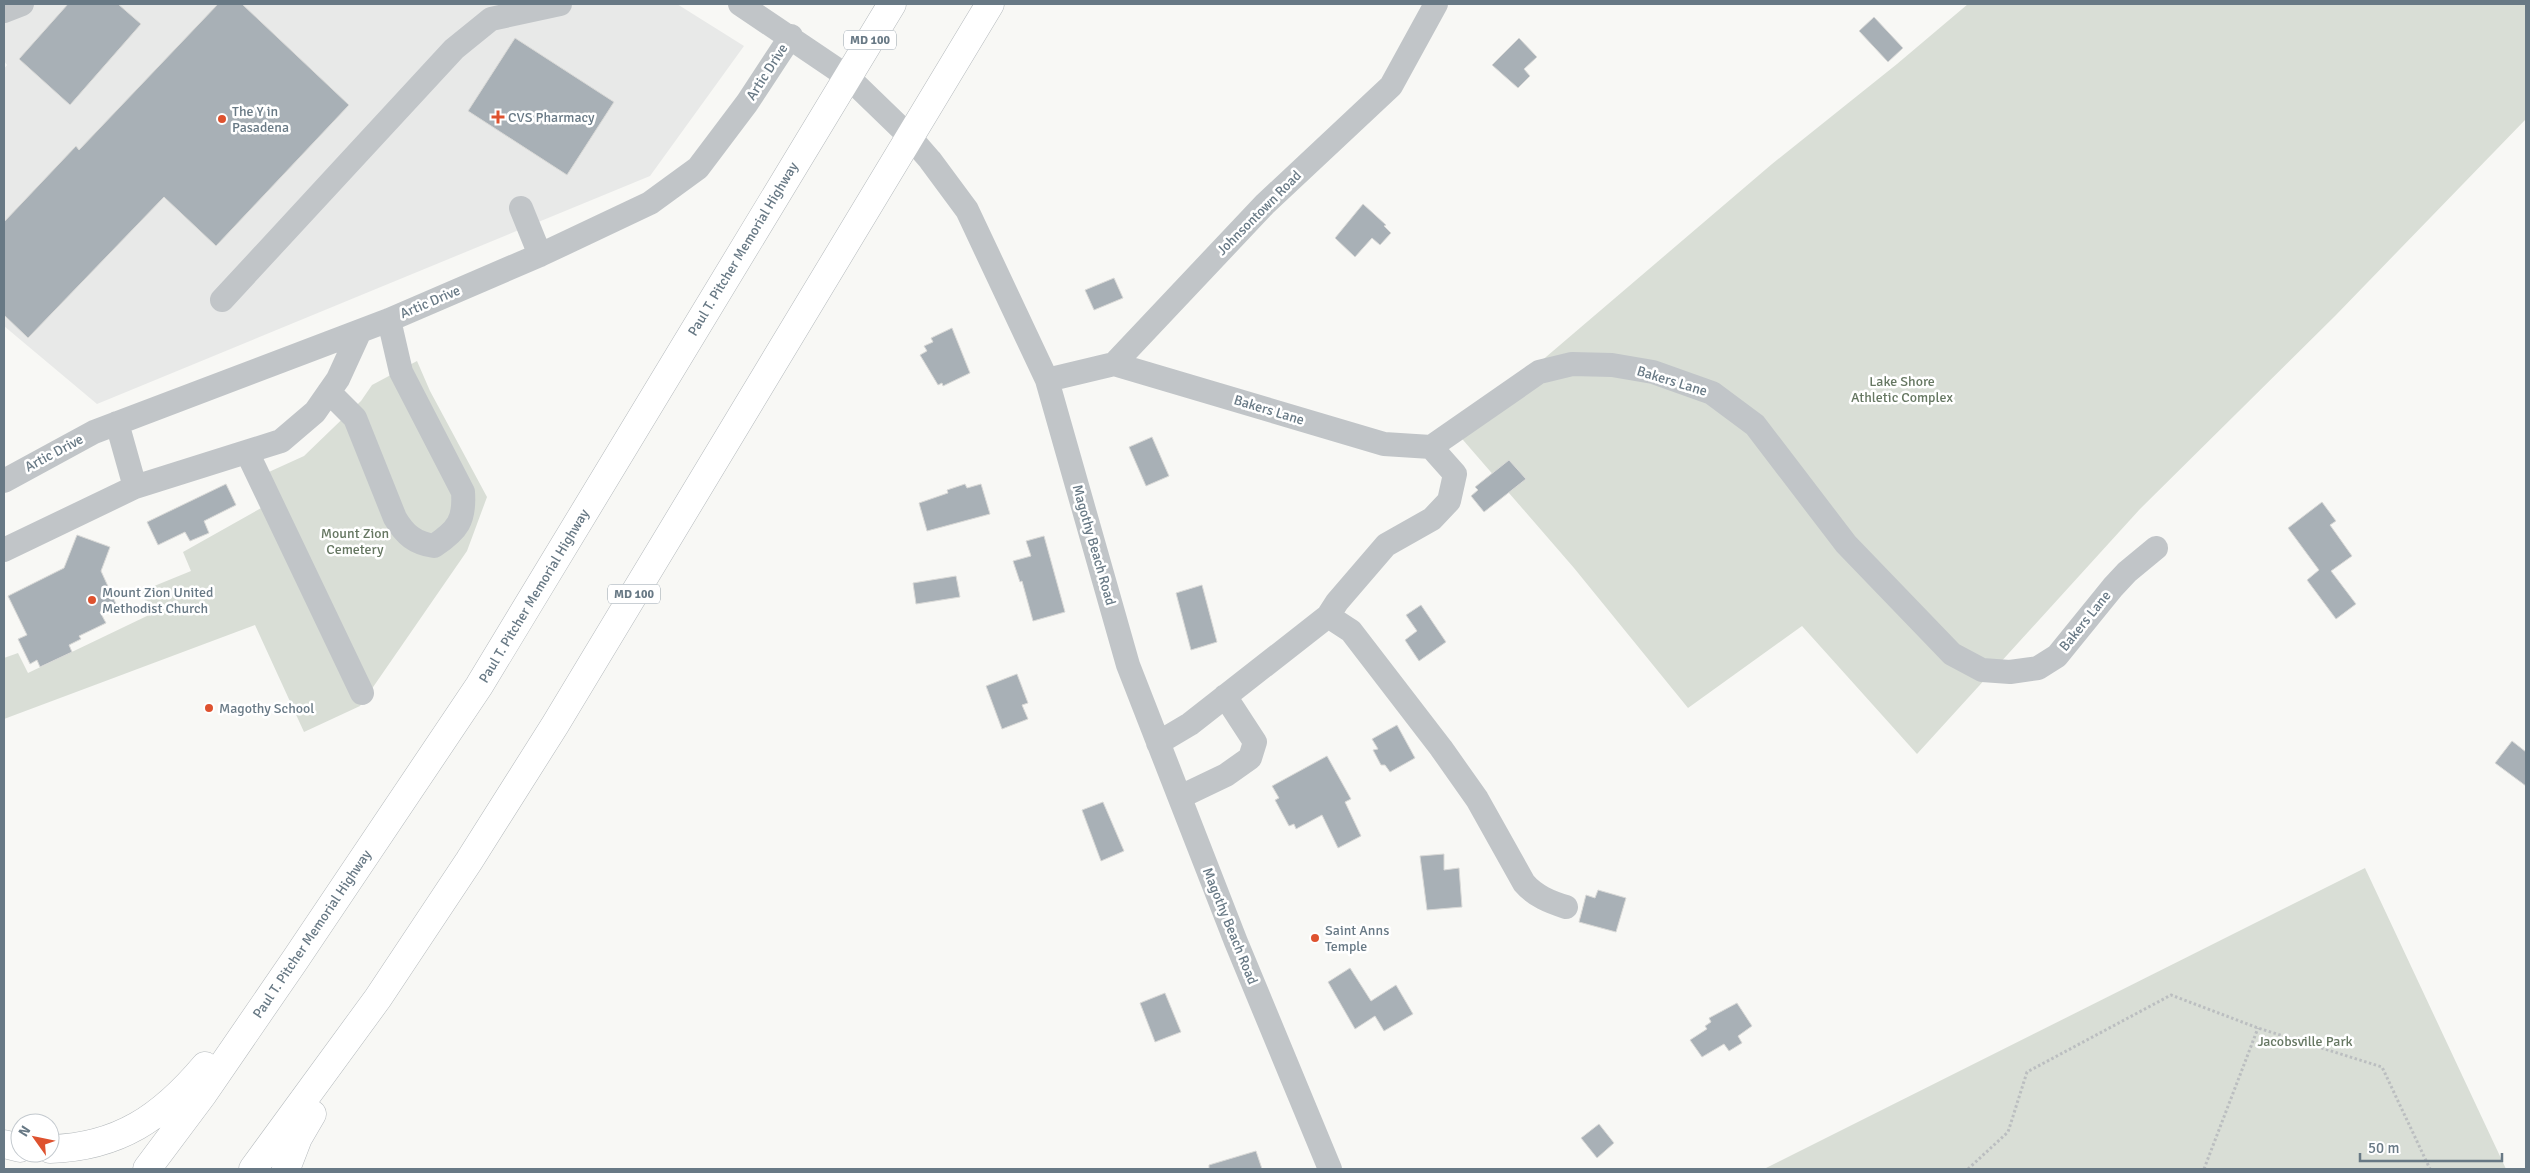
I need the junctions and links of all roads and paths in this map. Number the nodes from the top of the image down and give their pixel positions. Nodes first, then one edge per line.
1 (22, 4) edge
2 (560, 4) edge
3 (740, 4) edge
4 (892, 4) edge
5 (990, 4) edge
6 (1436, 4) edge
7 (4, 11) edge
8 (790, 36) junction
9 (848, 77) junction
10 (910, 137) junction
11 (521, 208) dead end
12 (540, 255) junction
13 (222, 300) dead end
14 (389, 320) junction
15 (360, 331) junction
16 (1114, 364) junction
17 (1047, 380) junction
18 (329, 392) junction
19 (117, 423) junction
20 (1430, 447) junction
21 (247, 452) junction
22 (4, 481) edge
23 (135, 487) junction
24 (2156, 548) dead end
25 (4, 550) edge
26 (1328, 616) junction
27 (362, 693) dead end
28 (1225, 696) junction
29 (1158, 743) junction
30 (1180, 797) junction
31 (1566, 907) dead end
32 (295, 960) junction
33 (378, 998) junction
34 (2258, 1028) junction
35 (60, 1148) edge
36 (147, 1169) edge
37 (253, 1169) edge
38 (286, 1169) edge
39 (1330, 1169) edge
40 (1968, 1169) edge
41 (2204, 1169) edge
42 (2430, 1169) edge

1 - 7 street
2 - 13 street
3 - 8 street, Magothy Beach Road
4 - 9 main road, Paul T. Pitcher Memorial Highway / MD 100
5 - 10 main road, MD 100
6 - 16 street, Johnsontown Road
8 - 9 street, Magothy Beach Road
8 - 12 street, Artic Drive
9 - 10 street, Magothy Beach Road
9 - 32 main road, Paul T. Pitcher Memorial Highway / MD 100
10 - 17 street, Magothy Beach Road
10 - 33 main road, MD 100
11 - 12 street
12 - 14 street, Artic Drive
14 - 15 street, Artic Drive
14 - 18 street
15 - 18 street
15 - 19 street, Artic Drive
16 - 17 street
16 - 20 street, Bakers Lane
17 - 29 street, Magothy Beach Road
18 - 21 street
19 - 22 street, Artic Drive
19 - 23 street
20 - 24 street, Bakers Lane
20 - 26 street
21 - 23 street
21 - 27 street
23 - 25 street
26 - 28 street
26 - 31 street
28 - 29 street
28 - 30 street
29 - 30 street, Magothy Beach Road
30 - 39 street, Magothy Beach Road
32 - 35 main road
32 - 36 main road, Paul T. Pitcher Memorial Highway / MD 100
33 - 37 main road, MD 100
33 - 38 main road
34 - 40 path
34 - 41 path
34 - 42 path

